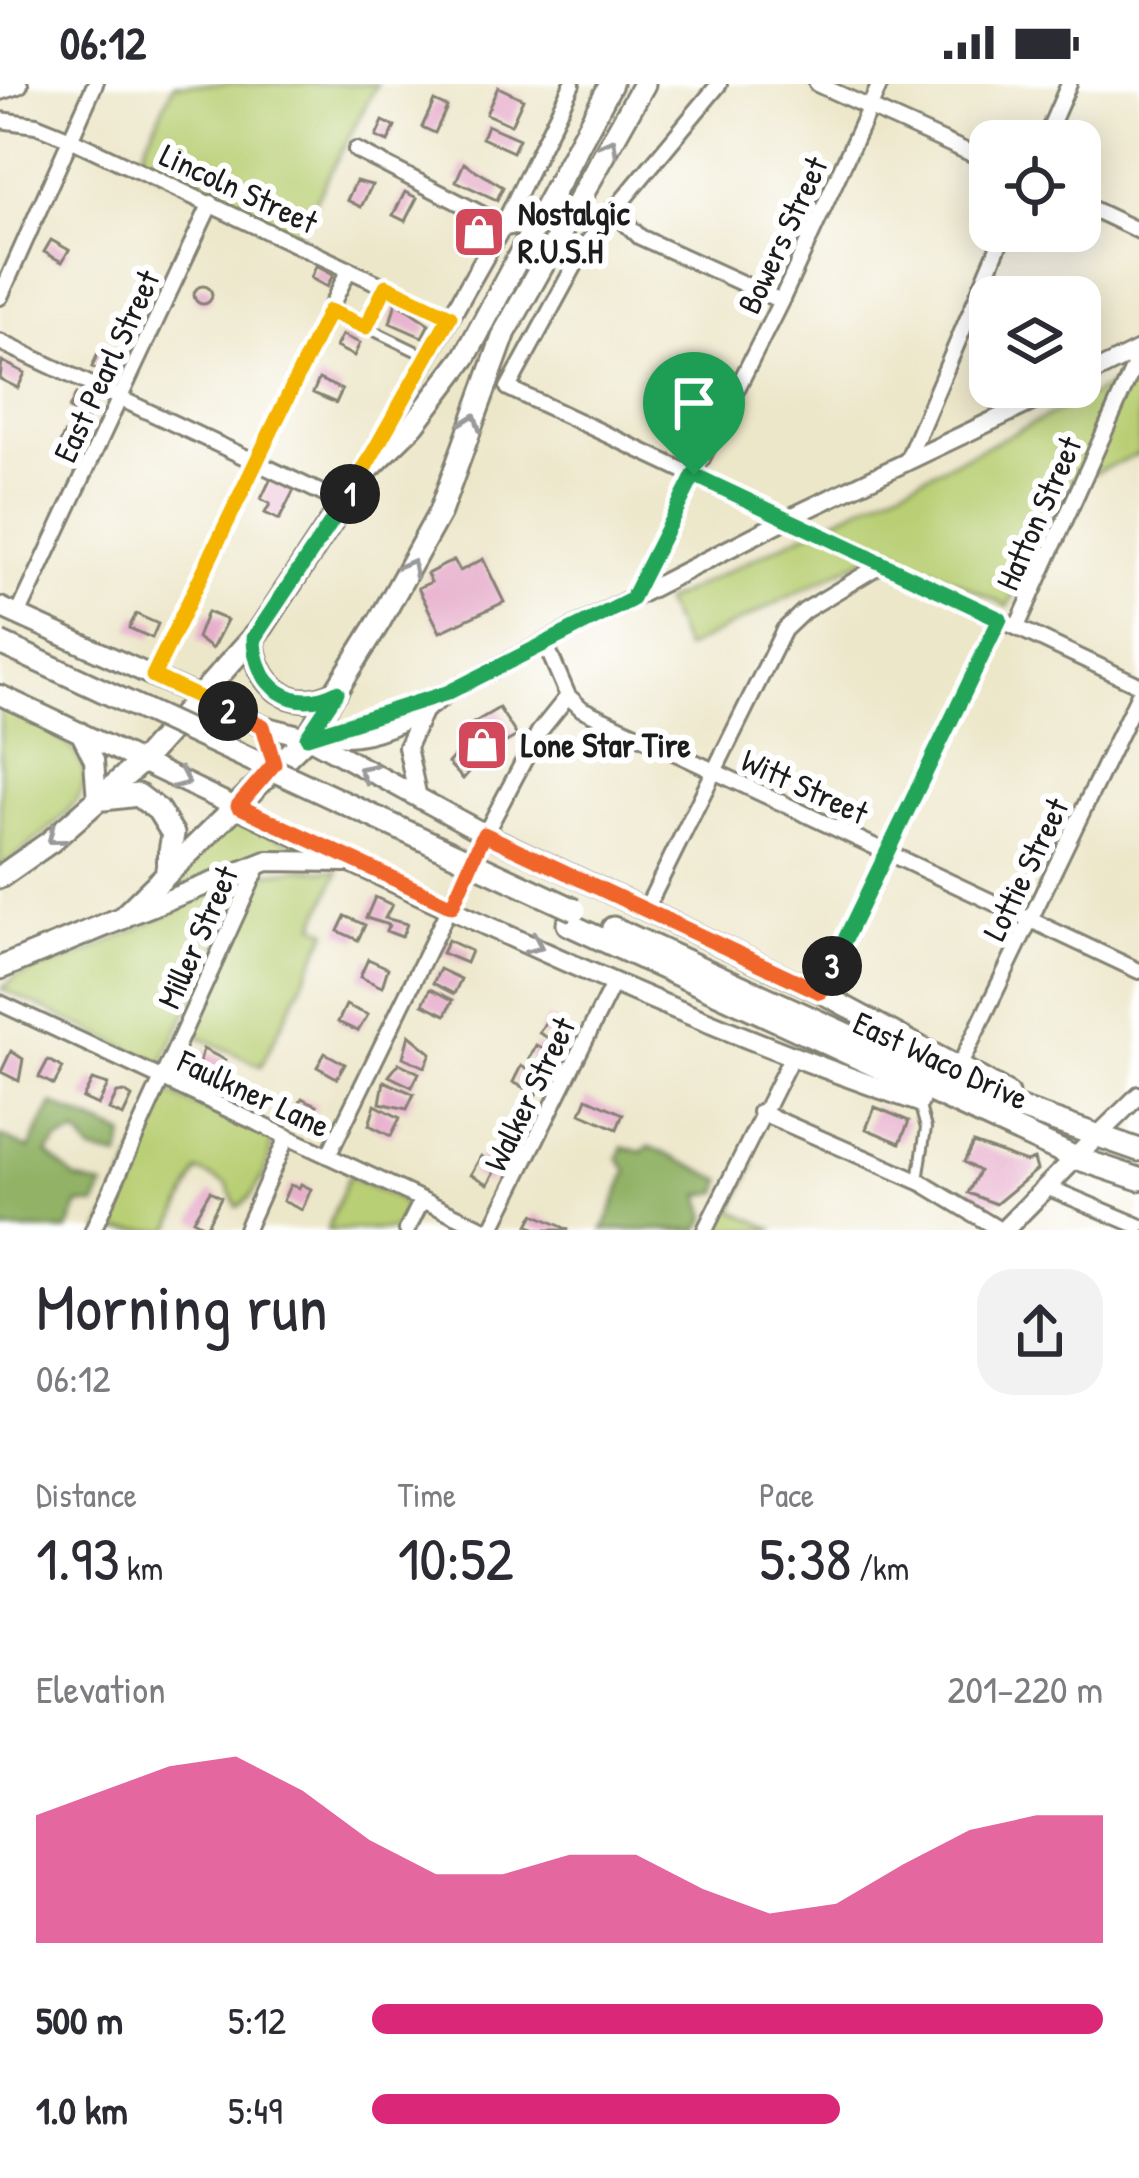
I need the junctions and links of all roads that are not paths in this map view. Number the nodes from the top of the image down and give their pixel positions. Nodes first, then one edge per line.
1 (19, 84) edge
2 (95, 84) edge
3 (572, 84) edge
4 (611, 84) edge
5 (644, 84) edge
6 (719, 84) edge
7 (817, 84) edge
8 (880, 84) edge
9 (1069, 84) edge
10 (0, 90) edge
11 (872, 107) junction
12 (0, 120) edge
13 (1053, 120) edge
14 (68, 138) junction
15 (356, 149) dead end
16 (969, 152) edge
17 (211, 203) junction
18 (545, 209) junction
19 (612, 210) junction
20 (1101, 213) edge
21 (503, 225) junction
22 (1139, 231) edge
23 (996, 252) edge
24 (349, 269) junction
25 (386, 286) junction
26 (0, 297) edge
27 (781, 302) junction
28 (329, 311) junction
29 (450, 316) junction
30 (366, 327) junction
31 (0, 342) edge
32 (1139, 353) edge
33 (428, 357) junction
34 (1101, 370) edge
35 (123, 400) junction
36 (1020, 408) edge
37 (256, 462) junction
38 (906, 463) junction
39 (362, 475) junction
40 (694, 475) junction
41 (345, 504) junction
42 (788, 519) junction
43 (882, 564) junction
44 (631, 600) junction
45 (9, 611) edge
46 (1000, 619) junction
47 (1017, 627) junction
48 (254, 638) junction
49 (0, 643) edge
50 (546, 644) junction
51 (0, 659) edge
52 (153, 676) junction
53 (1139, 685) edge
54 (337, 692) junction
55 (447, 693) junction
56 (1139, 694) edge
57 (0, 695) edge
58 (568, 696) junction
59 (201, 699) junction
60 (423, 712) junction
61 (263, 726) junction
62 (80, 732) junction
63 (317, 735) junction
64 (142, 761) junction
65 (274, 764) junction
66 (714, 772) junction
67 (418, 798) junction
68 (97, 801) junction
69 (238, 806) junction
70 (484, 834) junction
71 (885, 854) junction
72 (260, 863) junction
73 (363, 864) junction
74 (165, 876) junction
75 (0, 877) edge
76 (452, 906) junction
77 (646, 907) junction
78 (572, 917) junction
79 (122, 918) junction
80 (1030, 922) junction
81 (0, 968) edge
82 (1139, 971) edge
83 (614, 982) junction
84 (820, 992) junction
85 (0, 1003) edge
86 (791, 1058) junction
87 (959, 1067) junction
88 (162, 1079) junction
89 (919, 1102) junction
90 (1136, 1104) edge
91 (760, 1112) junction
92 (1065, 1126) junction
93 (287, 1137) junction
94 (1030, 1137) junction
95 (1095, 1138) junction
96 (1139, 1150) edge
97 (328, 1156) junction
98 (1076, 1158) junction
99 (1139, 1179) edge
100 (918, 1181) junction
101 (1047, 1187) junction
102 (422, 1200) junction
103 (1139, 1226) edge
104 (246, 1228) edge
105 (93, 1230) edge
106 (407, 1230) edge
107 (489, 1230) edge
108 (705, 1230) edge
109 (1002, 1230) edge

1 - 10 main road
2 - 14 street
3 - 21 street
4 - 18 main road
54 -> 5 main road
6 - 19 street
7 - 11 street
8 - 11 street, Bowers Street
9 - 13 street
11 - 16 street
11 - 27 street, Bowers Street
12 - 14 street, Lincoln Street
14 - 17 street, Lincoln Street
14 - 26 street
15 - 21 street
17 - 24 street, Lincoln Street
17 - 35 street, East Pearl Street
18 - 21 main road
18 - 39 main road
19 - 27 street
19 - 40 street
20 - 22 street
21 - 29 street
23 - 38 street
24 - 25 street, Lincoln Street
24 - 28 street
25 - 29 street, Lincoln Street
25 - 30 lane
27 - 40 street, Bowers Street
28 - 30 lane
28 - 37 street
29 - 33 street
30 - 33 lane
31 - 35 street
32 - 34 street
32 - 47 street, Hatton Street
33 - 39 street
35 - 37 street
35 - 45 street, East Pearl Street
36 - 38 street
37 - 41 street
37 - 52 street
38 - 42 street
39 - 41 main road
40 - 42 street
40 - 44 street, Bowers Street
41 - 48 main road
42 - 43 street
42 - 44 street
43 - 46 street
43 - 66 street
44 - 50 street
45 - 52 main road, East Waco Drive
46 - 47 street
46 - 71 street, Hatton Street
47 - 53 street
48 - 54 main road
48 - 59 main road
49 - 78 main road, East Waco Drive, bridge
50 - 55 street
50 - 58 street
51 - 78 main road, East Waco Drive
52 - 59 main road, East Waco Drive
54 - 63 main road
55 - 60 street
55 - 63 street
56 - 80 street, Lottie Street
57 - 62 main road, East Waco Drive
58 - 66 street, Witt Street
58 - 70 street
59 - 61 main road, East Waco Drive
59 - 64 main road
60 - 63 street
60 - 67 street
61 - 63 main road, East Waco Drive
61 - 65 main road
62 - 64 main road, East Waco Drive
62 - 68 main road
63 - 65 main road
67 -> 63 main road, East Waco Drive
64 - 68 main road
64 -> 69 main road, East Waco Drive
65 - 69 main road
66 - 71 street, Witt Street
66 - 77 street
67 - 70 main road, East Waco Drive
68 - 74 main road
68 -> 75 main road
69 - 73 main road, East Waco Drive
69 - 74 main road
70 - 76 street
70 - 77 main road, East Waco Drive
71 - 80 street, Witt Street
71 - 84 street, Hatton Street
72 - 73 main road
72 - 79 main road
72 - 88 street, Miller Street
73 - 76 main road, East Waco Drive
74 - 79 main road
76 -> 83 main road, East Waco Drive
76 - 97 street
77 - 84 main road, East Waco Drive
78 - 92 main road, East Waco Drive
78 - 94 main road, East Waco Drive
79 - 81 main road
80 - 82 street, Witt Street
80 - 87 street, Lottie Street
83 - 86 main road, East Waco Drive
83 - 107 street, Walker Street
84 - 87 main road, East Waco Drive
85 - 88 street, Faulkner Lane
86 - 89 main road, East Waco Drive
86 - 91 street
87 - 92 main road
88 - 93 street, Faulkner Lane
88 - 105 street, Miller Street
89 - 94 main road
89 - 100 lane
90 - 95 street
91 - 100 street
91 - 108 street
92 - 95 main road, East Waco Drive
93 - 97 street, Faulkner Lane
93 - 104 street
94 - 98 main road, East Waco Drive
95 - 96 main road, East Waco Drive
95 - 98 main road
97 - 102 street, Faulkner Lane
98 - 99 main road, East Waco Drive
98 - 101 main road
100 - 109 street
101 - 103 street
101 - 109 main road
102 - 106 street
102 - 107 street, Faulkner Lane

